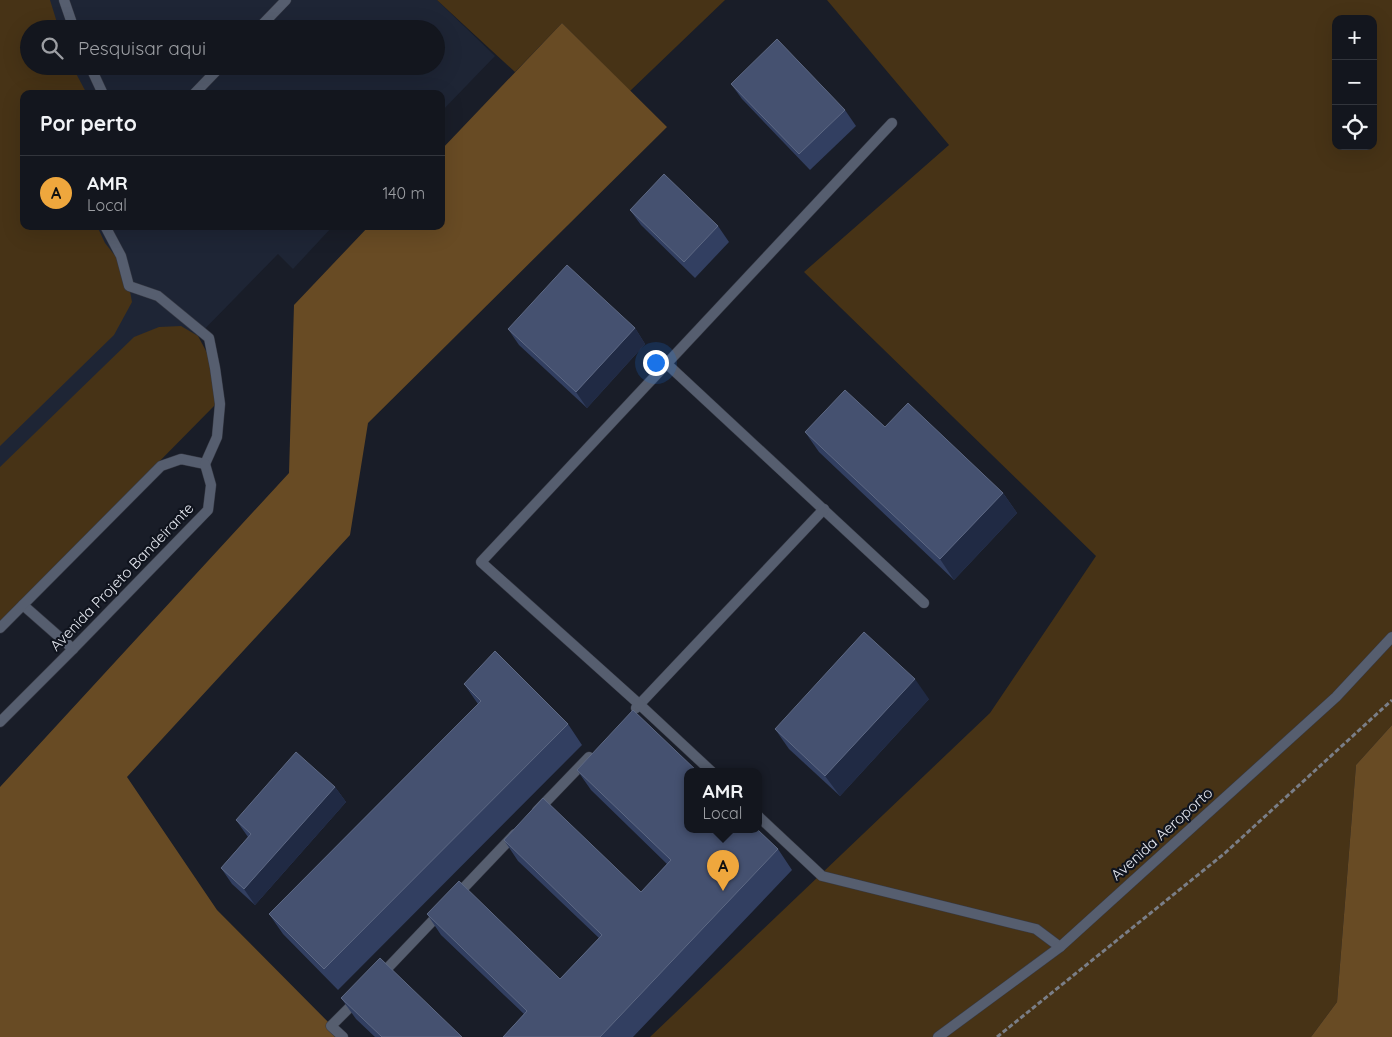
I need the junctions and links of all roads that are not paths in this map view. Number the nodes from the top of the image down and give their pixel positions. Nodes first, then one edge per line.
1 (64, 0) edge
2 (286, 0) edge
3 (71, 20) edge
4 (267, 20) edge
5 (94, 75) edge
6 (212, 75) edge
7 (100, 90) edge
8 (198, 90) edge
9 (892, 122) dead end
10 (107, 230) edge
11 (667, 364) junction
12 (205, 464) junction
13 (824, 509) junction
14 (924, 604) dead end
15 (23, 605) junction
16 (0, 628) edge
17 (1392, 637) edge
18 (73, 649) junction
19 (639, 704) junction
20 (626, 719) edge
21 (0, 722) edge
22 (598, 747) edge
23 (708, 768) edge
24 (762, 820) edge
25 (1060, 947) junction
26 (343, 1037) edge
27 (938, 1037) edge

1 - 3 lane
2 - 4 lane
5 - 7 lane
6 - 8 lane
9 - 11 lane
10 - 12 lane
11 - 13 lane
11 - 19 lane
12 - 15 lane
12 - 18 lane, Avenida Projeto Bandeirante
13 - 14 lane
13 - 19 lane
15 - 16 lane
15 - 18 lane
17 - 25 lane, Avenida Aeroporto
18 - 21 lane, Avenida Projeto Bandeirante
19 - 20 lane
19 - 23 lane
22 - 26 lane
24 - 25 lane
25 - 27 lane, Avenida Aeroporto

